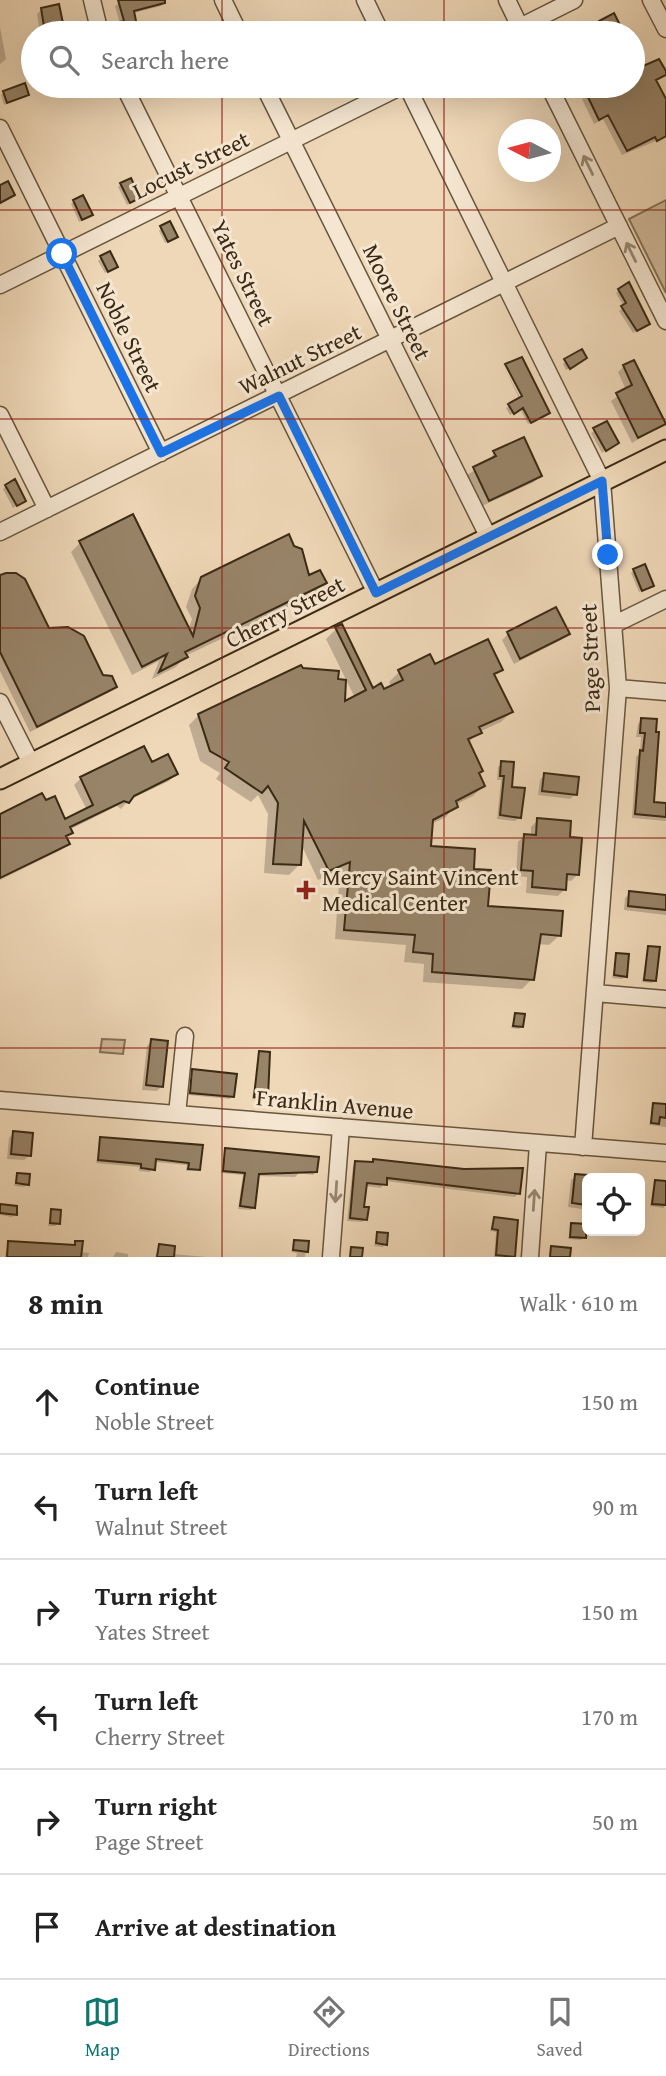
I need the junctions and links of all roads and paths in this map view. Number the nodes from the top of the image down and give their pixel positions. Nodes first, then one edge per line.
1 (92, 0) edge
2 (223, 0) edge
3 (365, 0) edge
4 (507, 0) edge
5 (574, 0) edge
6 (651, 0) edge
7 (97, 21) edge
8 (233, 21) edge
9 (375, 21) edge
10 (514, 21) edge
11 (535, 21) edge
12 (666, 29) edge
13 (130, 98) edge
14 (270, 98) edge
15 (380, 98) edge
16 (411, 98) edge
17 (555, 98) edge
18 (0, 128) edge
19 (292, 141) junction
20 (180, 196) junction
21 (619, 226) junction
22 (62, 254) junction
23 (505, 283) junction
24 (0, 285) edge
25 (666, 321) edge
26 (390, 340) junction
27 (279, 396) junction
28 (0, 415) edge
29 (666, 450) edge
30 (161, 453) junction
31 (602, 481) junction
32 (47, 509) junction
33 (0, 532) edge
34 (489, 538) junction
35 (376, 593) junction
36 (666, 599) edge
37 (613, 625) junction
38 (618, 688) junction
39 (666, 692) edge
40 (0, 702) edge
41 (31, 763) junction
42 (0, 779) edge
43 (595, 993) junction
44 (666, 999) edge
45 (184, 1036) dead end
46 (0, 1100) edge
47 (177, 1114) junction
48 (341, 1127) junction
49 (538, 1144) junction
50 (583, 1147) junction
51 (666, 1153) edge
52 (331, 1257) edge
53 (530, 1257) edge

1 - 7 street
2 - 8 street
3 - 9 street
4 - 10 street
5 - 11 street
6 - 12 street
13 - 20 street, Yates Street
14 - 19 street, Moore Street
15 - 19 street, Locust Street
16 - 23 street, Page Street
21 -> 17 street
18 - 22 street, Noble Street
19 - 20 street, Locust Street
19 - 26 street, Moore Street
20 - 22 street, Locust Street
20 - 27 street, Yates Street
21 - 23 street, Walnut Street
25 -> 21 street
22 - 24 street, Locust Street
22 - 30 street, Noble Street
23 - 26 street, Walnut Street
23 - 31 street, Page Street
26 - 27 street, Walnut Street
26 - 34 street, Moore Street
27 - 30 street, Walnut Street
27 - 35 street, Yates Street
28 - 32 street
29 - 31 main road, Cherry Street
30 - 32 street, Walnut Street
31 - 34 main road, Cherry Street
31 - 37 street, Page Street
32 - 33 street, Walnut Street
34 - 35 main road, Cherry Street
35 - 41 main road, Cherry Street
36 - 37 street
37 - 38 street, Page Street
38 - 39 street
38 - 43 street, Page Street
40 - 41 street
41 - 42 main road, Cherry Street
43 - 44 street
43 - 50 street, Page Street
45 - 47 street
46 - 47 street, Franklin Avenue
47 - 48 street, Franklin Avenue
48 - 49 street, Franklin Avenue
48 -> 52 street
49 - 50 street, Franklin Avenue
53 -> 49 street
50 - 51 street, Franklin Avenue

